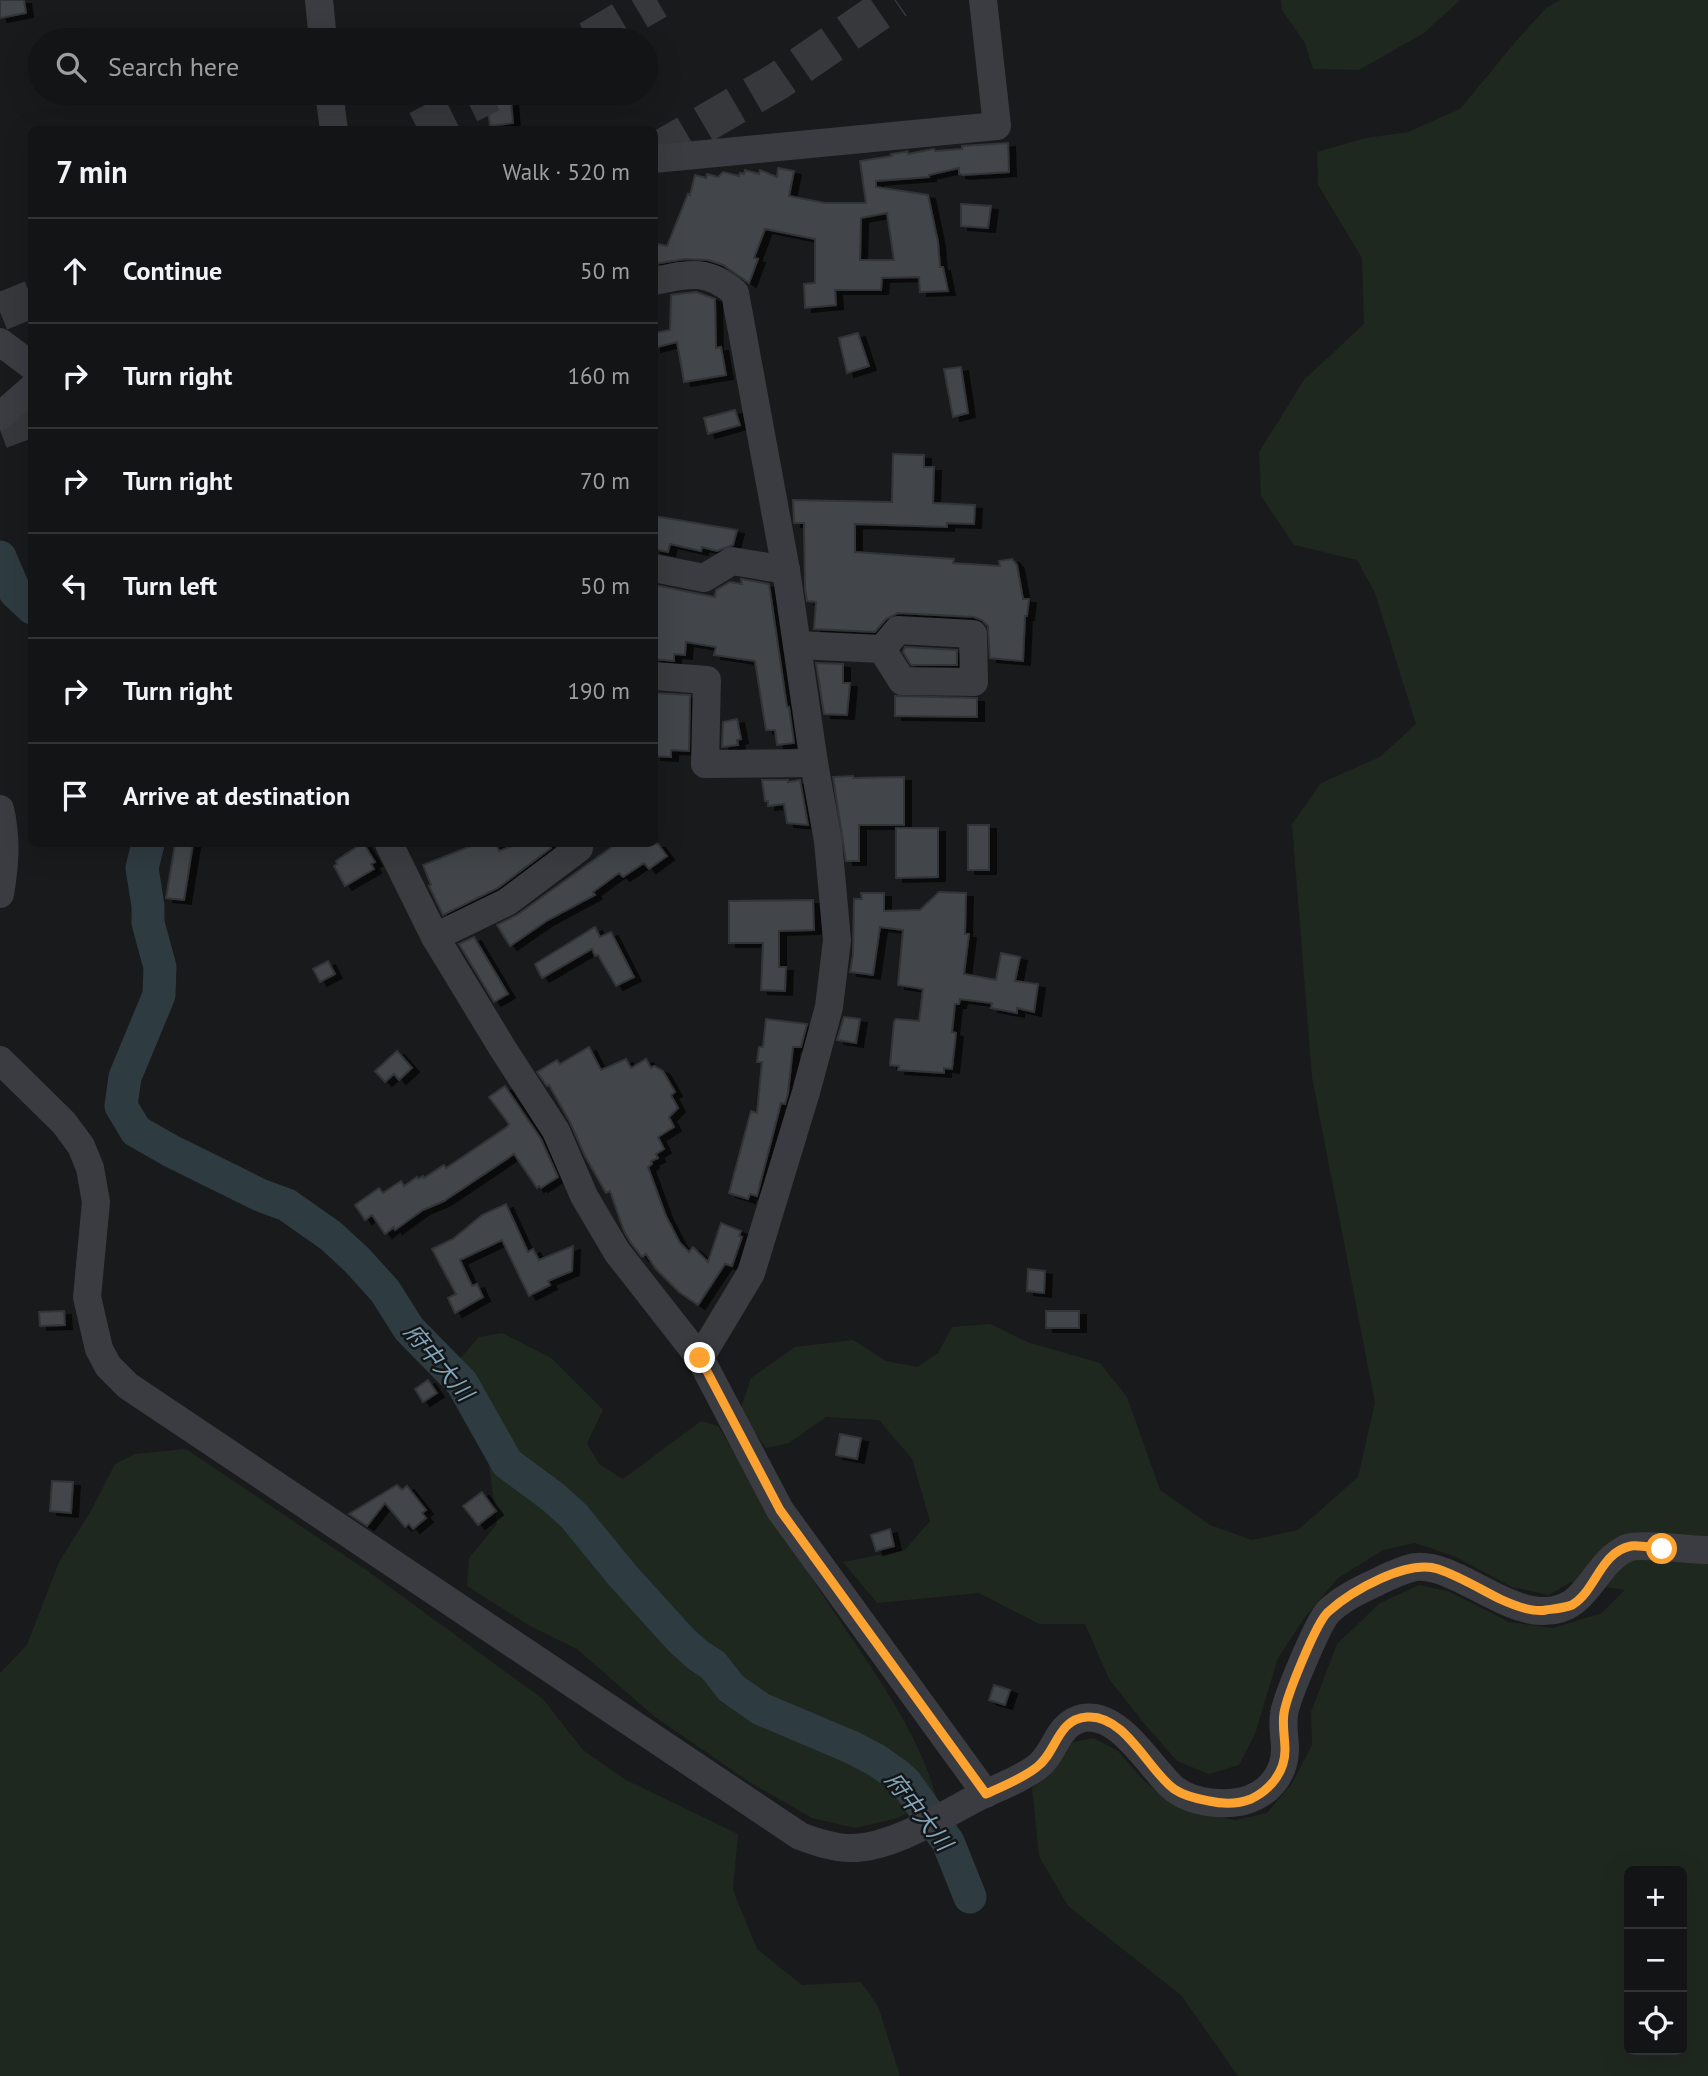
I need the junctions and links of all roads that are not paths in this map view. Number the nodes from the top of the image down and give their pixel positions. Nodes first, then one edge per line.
1 (319, 0) edge
2 (983, 0) edge
3 (322, 28) edge
4 (331, 105) edge
5 (333, 126) edge
6 (658, 159) edge
7 (658, 280) edge
8 (0, 342) edge
9 (28, 363) edge
10 (28, 391) edge
11 (0, 416) edge
12 (658, 569) edge
13 (786, 570) junction
14 (797, 645) junction
15 (882, 649) dead end
16 (658, 676) edge
17 (814, 763) junction
18 (0, 809) edge
19 (390, 847) edge
20 (578, 847) edge
21 (0, 894) edge
22 (435, 937) junction
23 (0, 1060) edge
24 (700, 1358) junction
25 (1708, 1550) edge
26 (986, 1794) junction

1 - 3 street
2 - 6 street
4 - 5 street
7 - 13 street
8 - 9 street
10 - 11 street
12 - 13 street
13 - 14 street
14 - 15 street
14 - 17 street
16 - 17 street
17 - 24 street
18 - 21 street
19 - 22 street
20 - 22 street
22 - 24 street
23 - 26 street
24 - 26 street
25 - 26 street

